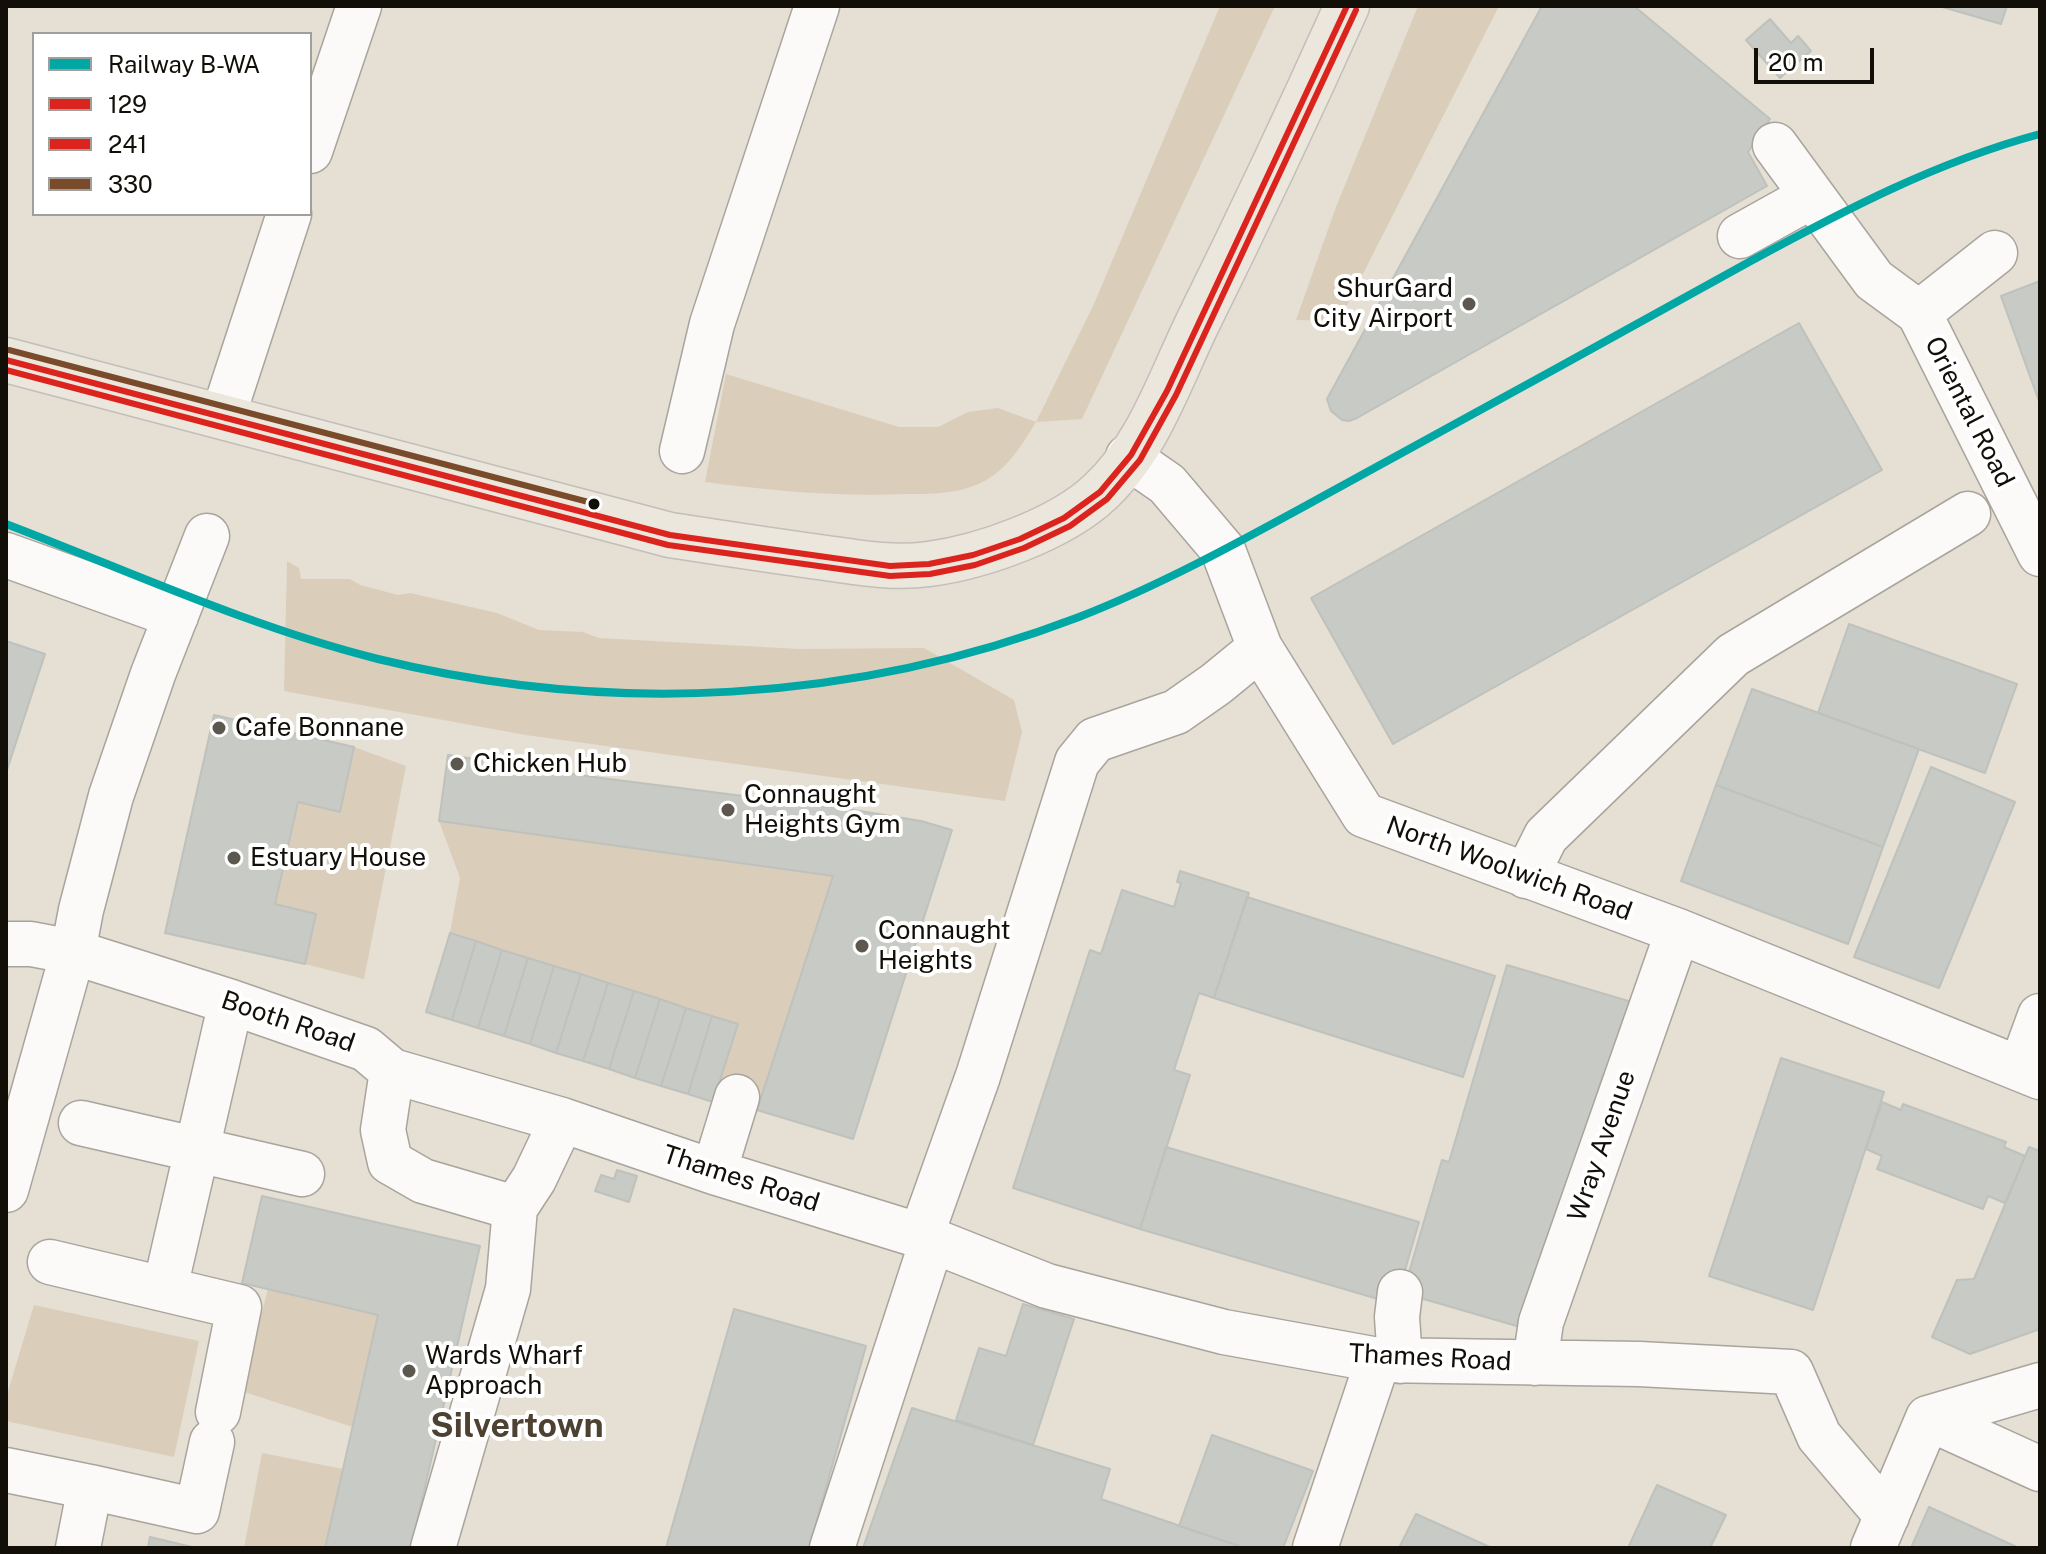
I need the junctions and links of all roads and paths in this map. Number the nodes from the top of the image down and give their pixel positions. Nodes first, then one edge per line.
1 (359, 6) edge
2 (817, 6) edge
3 (1347, 6) edge
4 (312, 145) edge
5 (1775, 145) dead end
6 (1812, 196) junction
7 (288, 216) edge
8 (1740, 236) dead end
9 (1995, 253) dead end
10 (1919, 313) junction
11 (6, 360) edge
12 (223, 416) junction
13 (682, 451) dead end
14 (1128, 457) junction
15 (1968, 514) dead end
16 (207, 536) dead end
17 (2040, 554) edge
18 (6, 555) edge
19 (170, 632) junction
20 (1260, 648) junction
21 (1526, 876) junction
22 (1678, 931) junction
23 (6, 944) edge
24 (73, 952) junction
25 (231, 1002) junction
26 (2040, 1016) edge
27 (377, 1048) junction
28 (2030, 1072) edge
29 (737, 1097) dead end
30 (562, 1120) junction
31 (81, 1123) dead end
32 (196, 1150) junction
33 (714, 1172) junction
34 (302, 1174) dead end
35 (6, 1190) edge
36 (515, 1208) junction
37 (926, 1238) junction
38 (50, 1262) dead end
39 (165, 1288) junction
40 (1400, 1292) dead end
41 (1389, 1361) junction
42 (1535, 1363) junction
43 (2040, 1385) edge
44 (1928, 1418) junction
45 (2040, 1469) edge
46 (6, 1470) edge
47 (90, 1487) junction
48 (1880, 1532) edge
49 (78, 1548) edge
50 (433, 1548) edge
51 (832, 1548) edge
52 (1315, 1548) edge

1 - 4 street
2 - 13 street
3 - 14 main road
5 - 6 street, Oriental Road
6 - 8 street
6 - 10 street, Oriental Road
7 - 12 street
9 - 10 street, Oriental Road
10 - 17 street, Oriental Road
11 - 12 main road
12 - 14 main road
14 - 20 street, North Woolwich Road
15 - 21 street
16 - 19 street
18 - 19 street
19 - 24 street
20 - 21 street, North Woolwich Road
20 - 37 street
21 - 22 street, North Woolwich Road
22 - 28 street, North Woolwich Road
22 - 42 street, Wray Avenue
23 - 24 street, Booth Road
24 - 25 street, Booth Road
24 - 35 street
25 - 27 street, Booth Road
25 - 32 street
26 - 28 street
27 - 30 street, Booth Road
27 - 36 street
29 - 33 street
30 - 33 street, Thames Road
30 - 36 street
31 - 32 street
32 - 34 street
32 - 39 street
33 - 37 street, Thames Road
36 - 50 street
37 - 41 street, Thames Road
37 - 51 street
38 - 39 street
39 - 47 street
40 - 41 street
41 - 42 street, Thames Road
41 - 52 street
42 - 48 street, Thames Road
43 - 44 street
44 - 45 street
44 - 48 street
46 - 47 street
47 - 49 street

